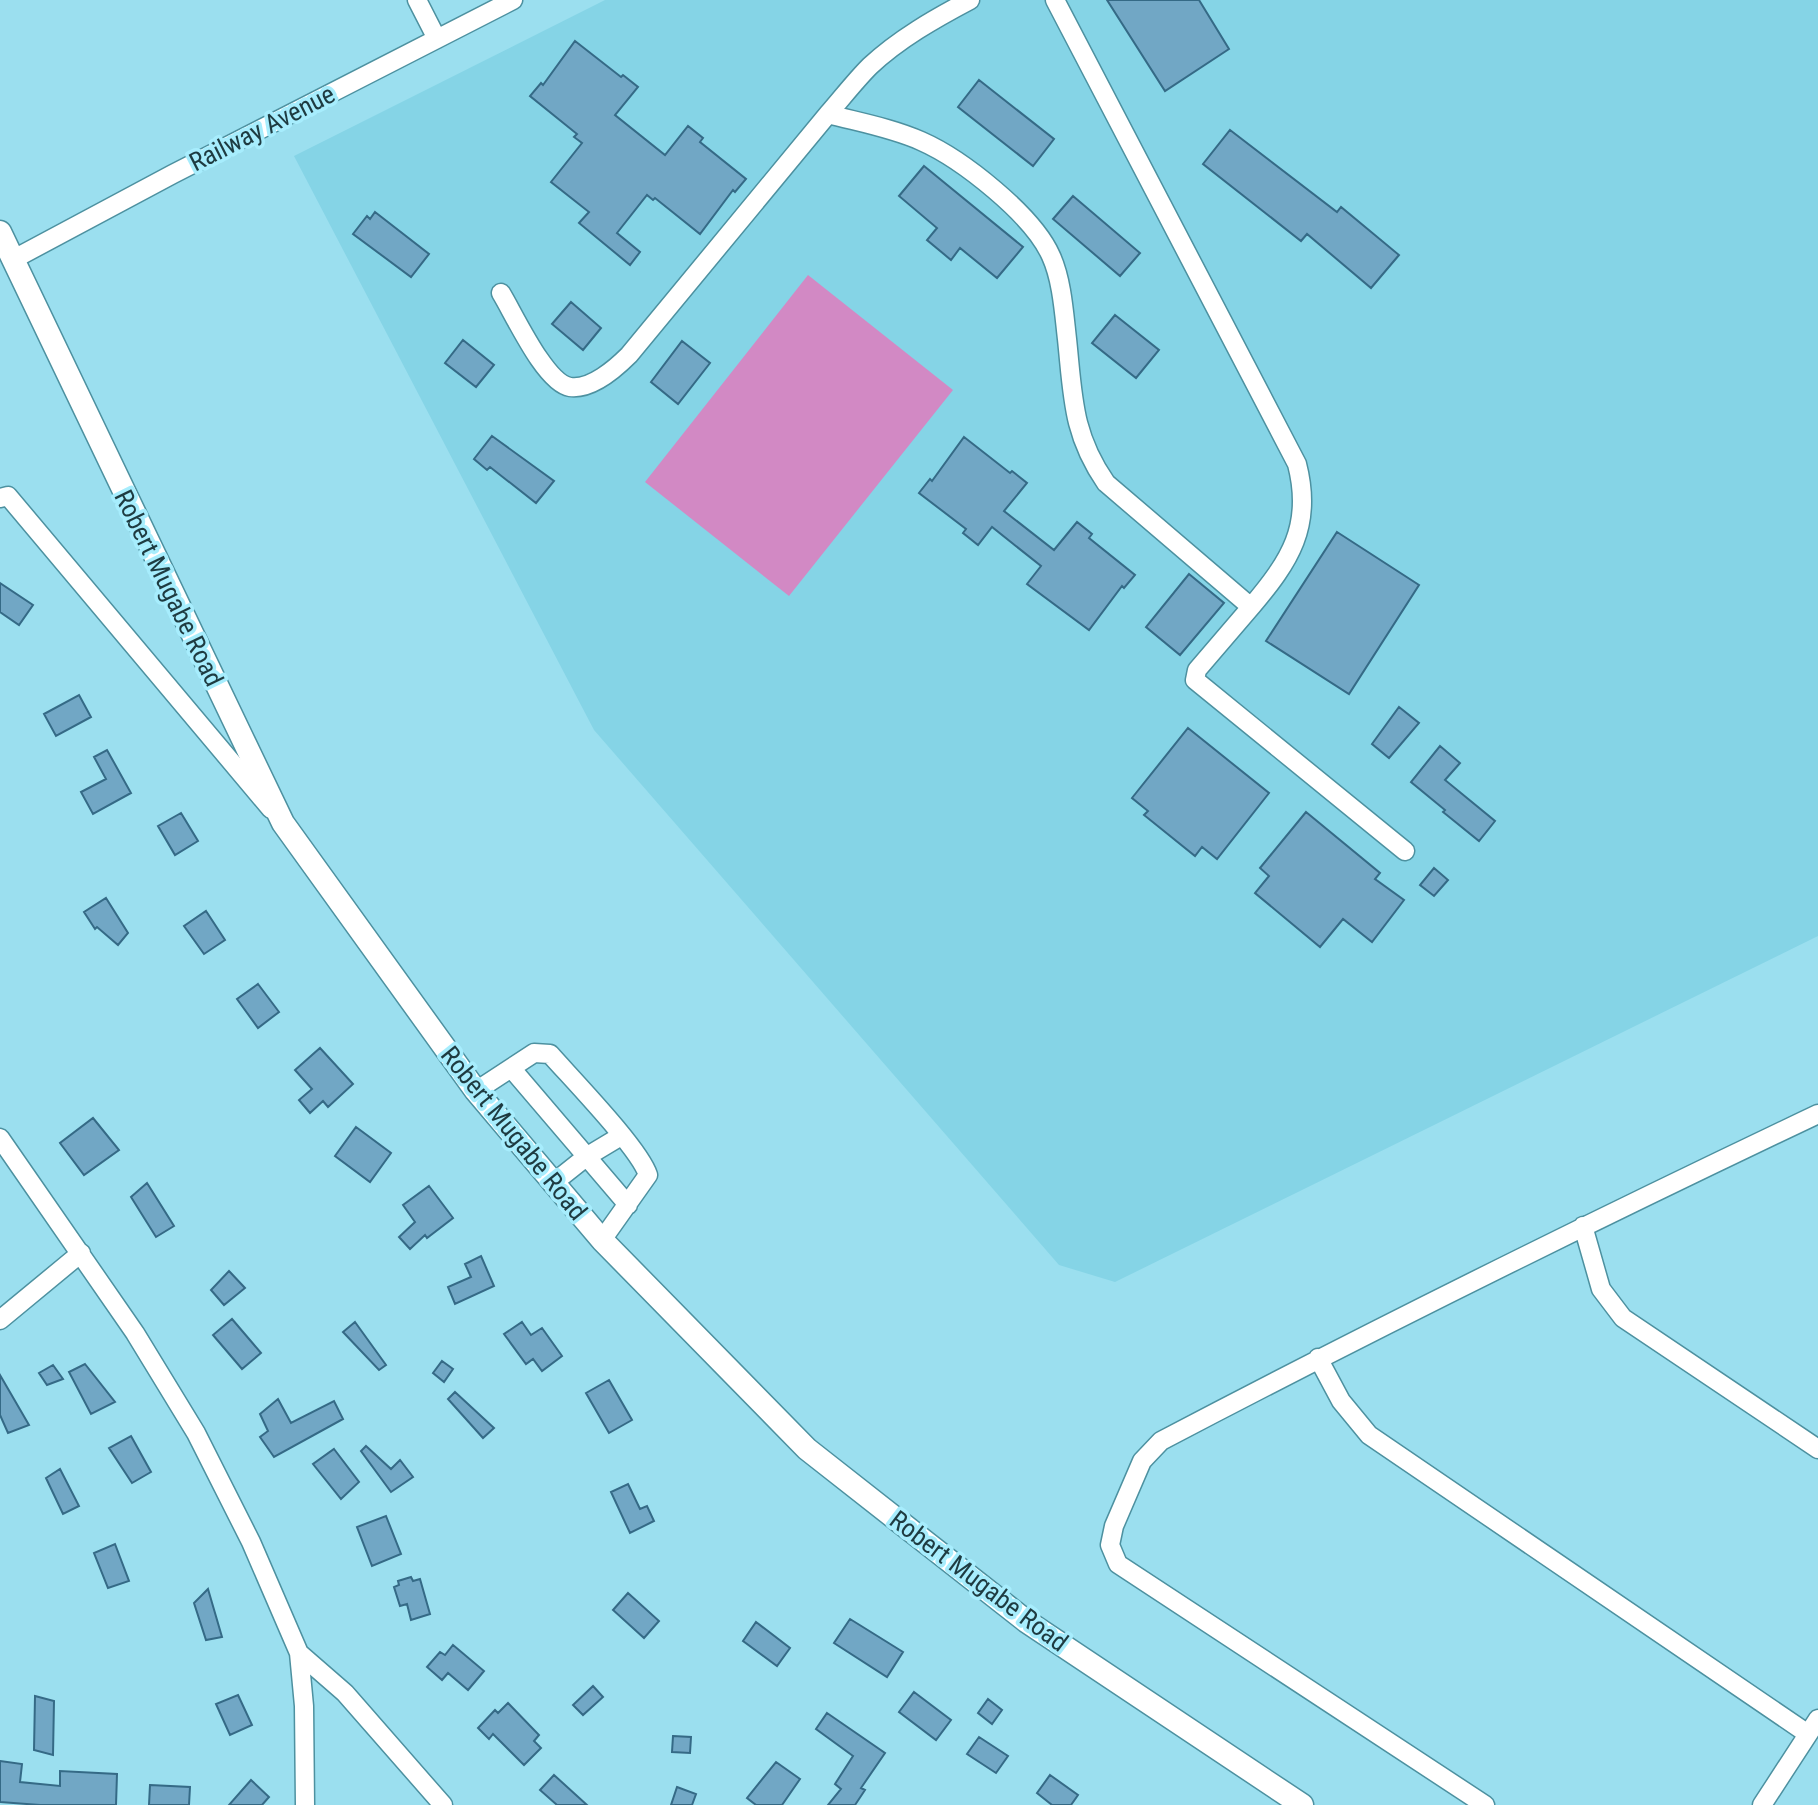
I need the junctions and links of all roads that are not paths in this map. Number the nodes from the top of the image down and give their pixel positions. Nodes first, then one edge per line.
1 (417, 0) edge
2 (513, 0) edge
3 (970, 0) edge
4 (1055, 0) edge
5 (437, 39) junction
6 (828, 114) junction
7 (0, 232) edge
8 (12, 260) junction
9 (501, 293) dead end
10 (0, 498) edge
11 (1251, 607) junction
12 (283, 823) junction
13 (1405, 851) dead end
14 (512, 1069) junction
15 (476, 1091) junction
16 (1818, 1114) edge
17 (621, 1136) junction
18 (0, 1138) edge
19 (586, 1157) junction
20 (552, 1184) junction
21 (628, 1205) junction
22 (1583, 1226) junction
23 (602, 1240) junction
24 (81, 1253) junction
25 (0, 1320) edge
26 (1318, 1358) junction
27 (1818, 1449) edge
28 (299, 1653) junction
29 (1813, 1726) edge
30 (305, 1805) edge
31 (443, 1805) edge
32 (1302, 1805) edge
33 (1485, 1805) edge
34 (1762, 1805) edge

1 - 5 street
2 - 5 street, Railway Avenue
3 - 6 street
4 - 11 street
5 - 8 street, Railway Avenue
6 - 9 street
6 - 11 street
7 - 8 main road, Robert Mugabe Road
8 - 12 main road, Robert Mugabe Road
10 - 12 street
11 - 13 street
12 - 15 main road, Robert Mugabe Road
14 - 15 street
14 - 17 street
14 - 19 street
15 - 20 main road, Robert Mugabe Road
16 - 22 street
17 - 19 street
17 - 21 street
18 - 24 street
19 - 20 street
19 - 21 street
20 - 23 main road, Robert Mugabe Road
21 - 23 street
22 - 26 street
22 - 27 street
23 - 32 main road, Robert Mugabe Road
24 - 25 street
24 - 28 street
26 - 29 street
26 - 33 street
28 - 30 street
28 - 31 street
29 - 34 street

